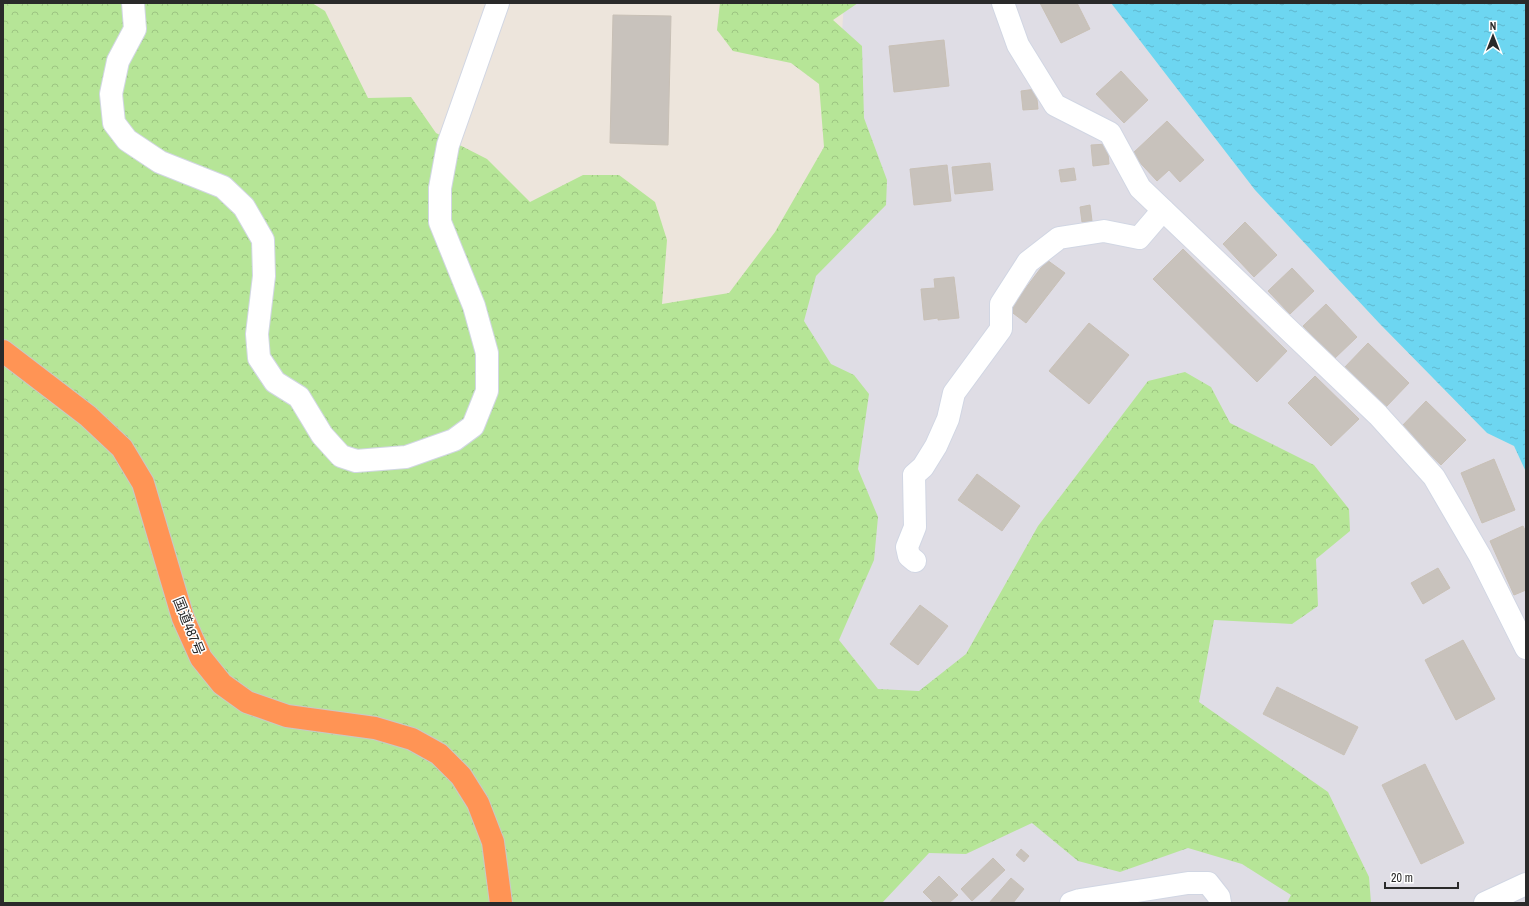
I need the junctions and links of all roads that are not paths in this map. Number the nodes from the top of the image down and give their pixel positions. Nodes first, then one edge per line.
1 (133, 3) edge
2 (498, 3) edge
3 (1003, 3) edge
4 (1163, 210) junction
5 (3, 351) edge
6 (915, 562) dead end
7 (1526, 648) edge
8 (1526, 884) edge
9 (501, 903) edge
10 (1071, 903) edge
11 (1220, 903) edge
12 (1485, 903) edge

1 - 2 lane
3 - 4 lane
4 - 6 lane
4 - 7 lane
5 - 9 highway, 国道487号
8 - 12 lane
10 - 11 lane

